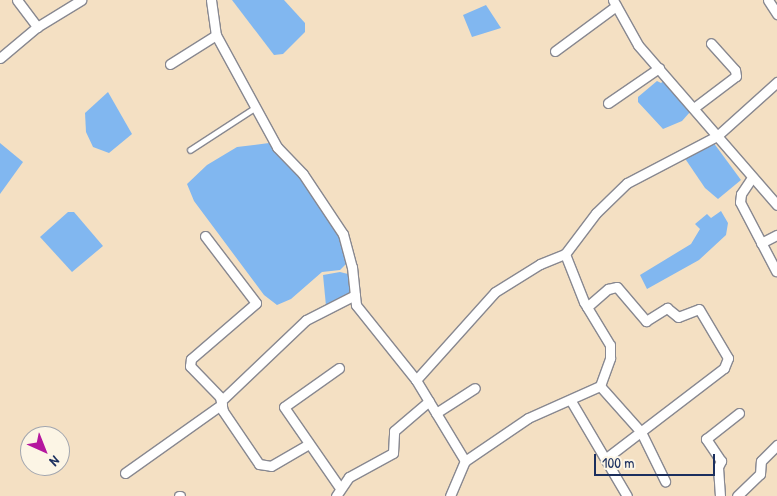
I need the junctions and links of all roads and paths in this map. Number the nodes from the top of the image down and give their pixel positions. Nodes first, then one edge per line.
1 (17, 0) edge
2 (81, 0) edge
3 (211, 0) edge
4 (768, 0) edge
5 (615, 3) edge
6 (777, 14) edge
7 (37, 27) junction
8 (216, 35) junction
9 (711, 43) dead end
10 (555, 51) dead end
11 (0, 58) edge
12 (170, 64) dead end
13 (659, 68) junction
14 (777, 82) edge
15 (608, 103) dead end
16 (257, 106) junction
17 (695, 107) junction
18 (717, 136) junction
19 (190, 150) dead end
20 (751, 179) junction
21 (773, 193) edge
22 (777, 205) edge
23 (777, 235) edge
24 (205, 236) dead end
25 (761, 243) junction
26 (565, 254) junction
27 (776, 271) edge
28 (355, 295) junction
29 (588, 307) junction
30 (339, 368) dead end
31 (416, 380) junction
32 (600, 386) junction
33 (475, 388) dead end
34 (428, 401) junction
35 (571, 401) junction
36 (222, 402) junction
37 (436, 413) junction
38 (739, 413) dead end
39 (641, 432) junction
40 (309, 444) junction
41 (777, 445) edge
42 (605, 458) junction
43 (465, 461) junction
44 (125, 473) dead end
45 (664, 481) dead end
46 (338, 492) edge
47 (450, 496) edge
48 (626, 496) edge
49 (720, 496) edge
50 (737, 496) edge

1 - 7 street
2 - 7 street
3 - 8 street
4 - 6 street
5 - 10 street
5 - 13 street
7 - 11 street
8 - 12 street
8 - 16 street
9 - 17 street
13 - 15 street
13 - 17 street
14 - 18 street
16 - 19 lane
16 - 28 street
17 - 18 street
18 - 20 street
18 - 26 street
20 - 21 street
20 - 25 street
21 - 22 street
23 - 25 street
24 - 36 street
25 - 27 street
26 - 29 street
26 - 31 street
28 - 31 street
28 - 36 street
29 - 32 street
29 - 39 street
30 - 40 street
31 - 34 street
32 - 35 street
32 - 39 street
33 - 37 street
34 - 37 street
34 - 46 street
35 - 42 street
35 - 43 street
36 - 40 street
36 - 44 street
37 - 43 street
38 - 49 street
39 - 42 street
39 - 45 street
40 - 46 street
41 - 50 street
42 - 48 street
43 - 47 street

